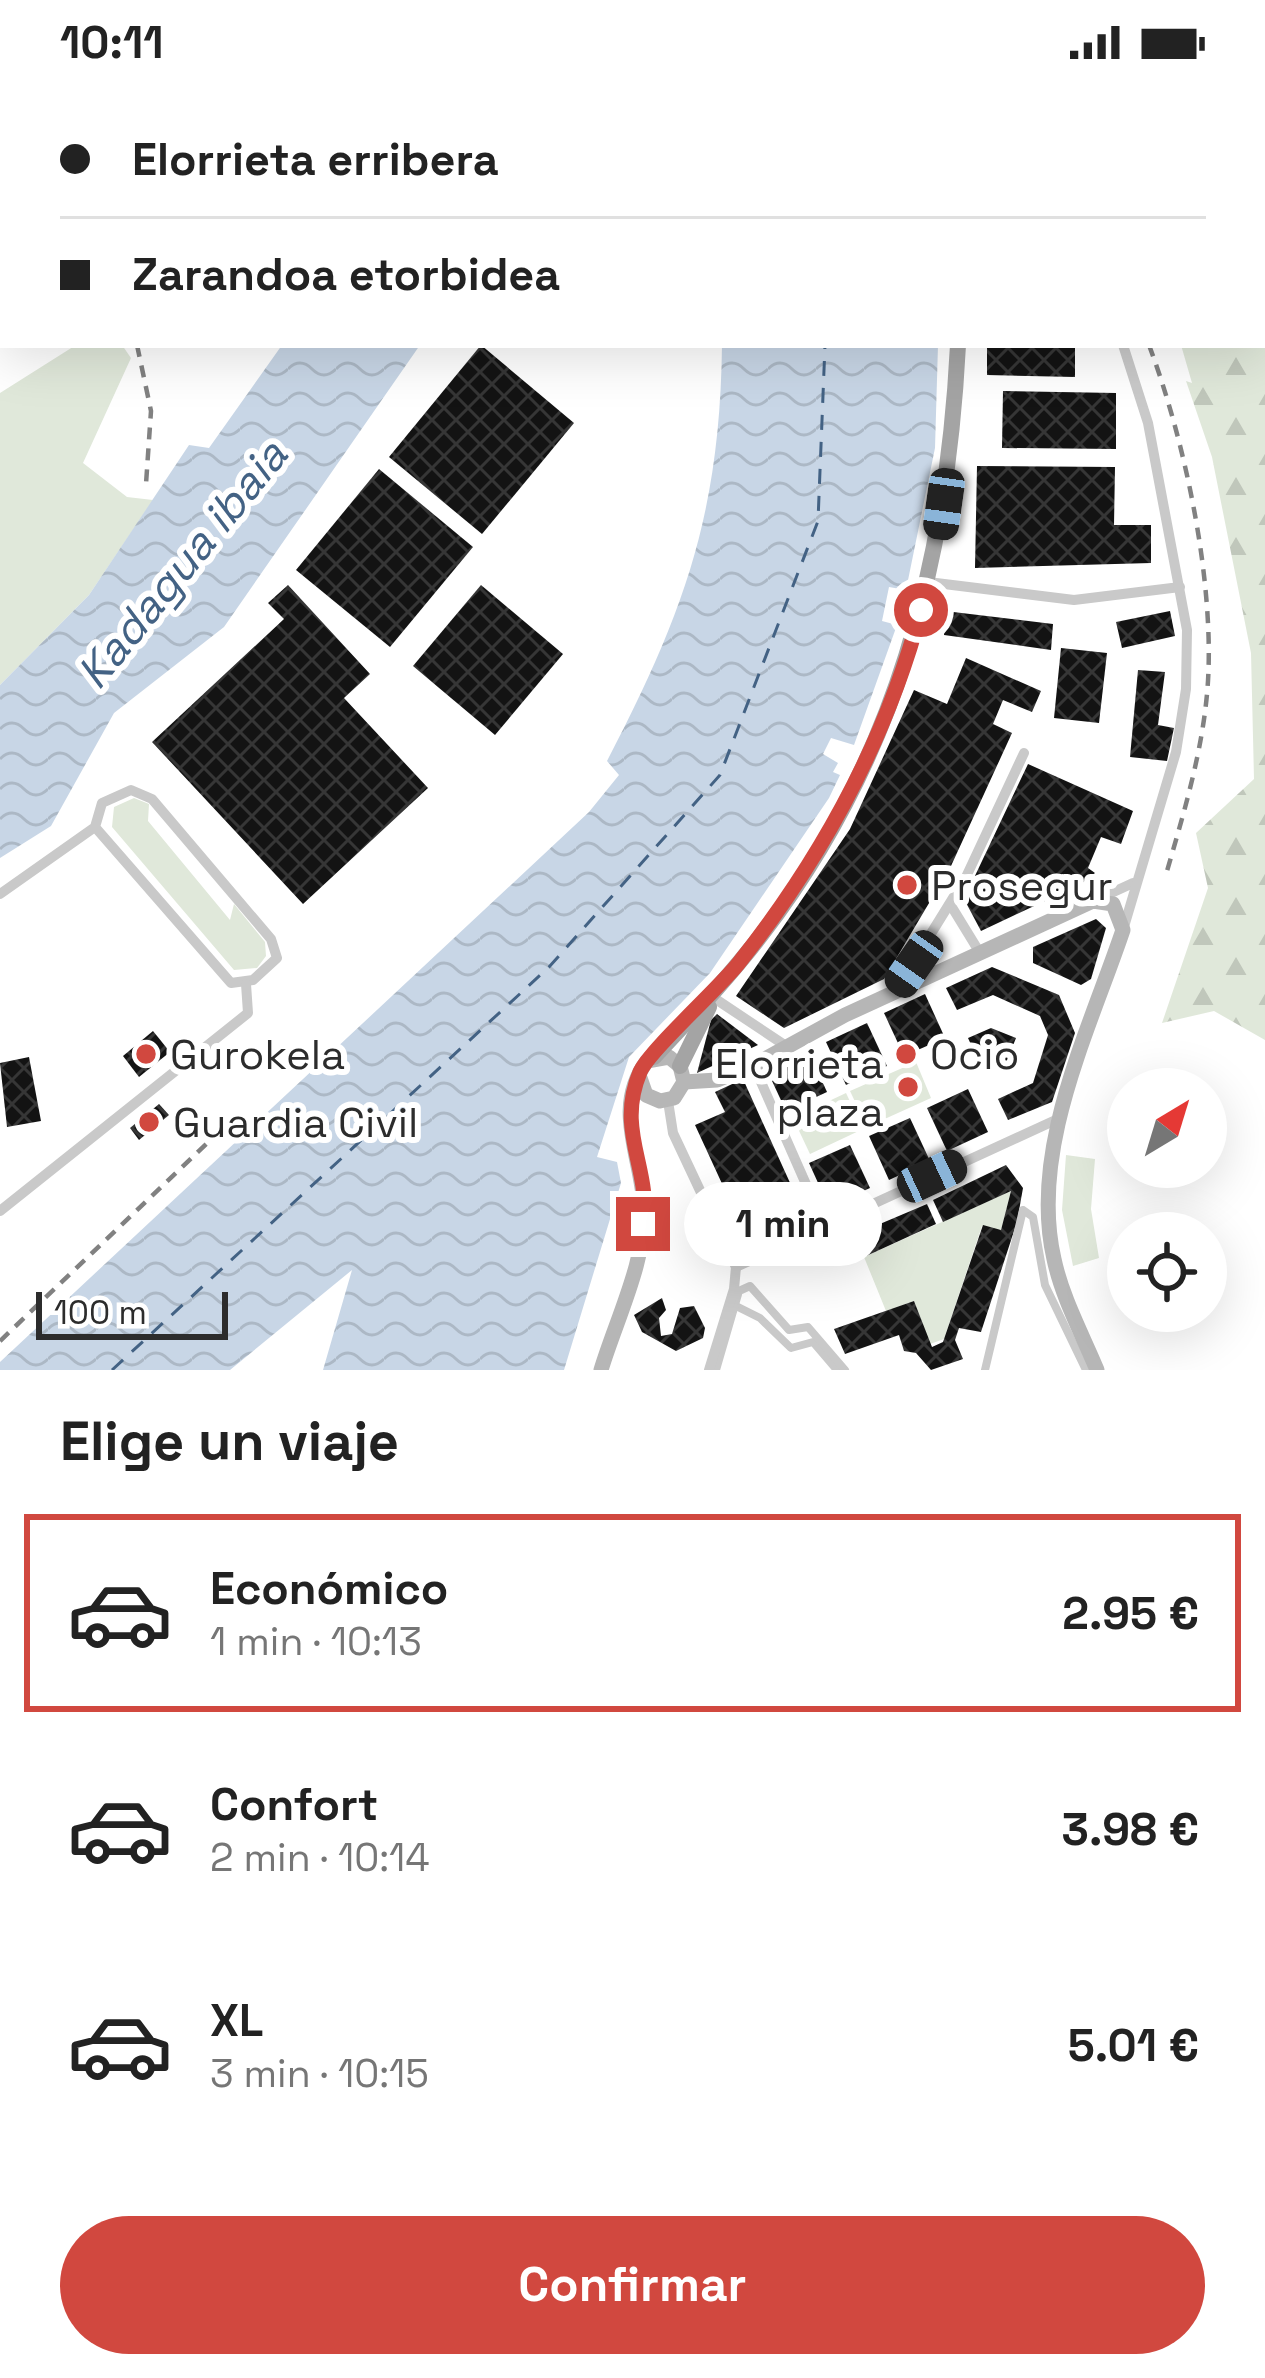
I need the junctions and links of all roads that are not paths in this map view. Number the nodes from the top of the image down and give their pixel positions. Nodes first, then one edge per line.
1 (958, 348) edge
2 (1124, 348) edge
3 (928, 582) junction
4 (1180, 587) junction
5 (1024, 753) dead end
6 (94, 827) junction
7 (1136, 882) junction
8 (0, 894) edge
9 (1093, 901) junction
10 (950, 904) junction
11 (1123, 930) junction
12 (980, 953) junction
13 (914, 964) junction
14 (728, 976) junction
15 (926, 978) junction
16 (246, 984) junction
17 (894, 993) junction
18 (714, 998) junction
19 (786, 1046) junction
20 (654, 1058) junction
21 (758, 1063) junction
22 (682, 1074) junction
23 (639, 1075) junction
24 (668, 1101) junction
25 (1062, 1117) junction
26 (1027, 1134) junction
27 (1054, 1152) junction
28 (55, 1168) junction
29 (38, 1171) dead end
30 (0, 1211) edge
31 (824, 1225) junction
32 (736, 1267) junction
33 (736, 1306) dead end
34 (602, 1370) edge
35 (712, 1370) edge
36 (841, 1370) edge
37 (986, 1370) edge
38 (1086, 1370) edge
39 (1097, 1370) edge

1 - 3 main road
2 - 4 street
3 - 4 street
3 - 14 main road
4 - 7 street
5 - 10 street
6 - 8 street
6 - 16 street
6 - 16 street
7 - 9 street
7 - 11 street
9 - 11 main road
9 - 12 main road
10 - 12 street
10 - 13 street
11 - 25 main road
12 - 15 main road
13 - 15 street
13 - 17 street
14 - 18 main road
14 - 20 main road
15 - 17 main road
16 - 28 street
17 - 19 main road
18 - 19 street
18 - 22 main road
19 - 21 main road
20 - 22 main road
20 - 23 main road
21 - 22 main road
21 - 31 street
22 - 24 main road
23 - 24 main road
23 - 34 main road
24 - 32 street
25 - 26 street
25 - 27 main road
26 - 27 street
26 - 31 street
27 - 39 main road
28 - 29 street
28 - 30 street
31 - 32 street
32 - 35 street
33 - 36 street
35 - 36 street
37 - 38 street

